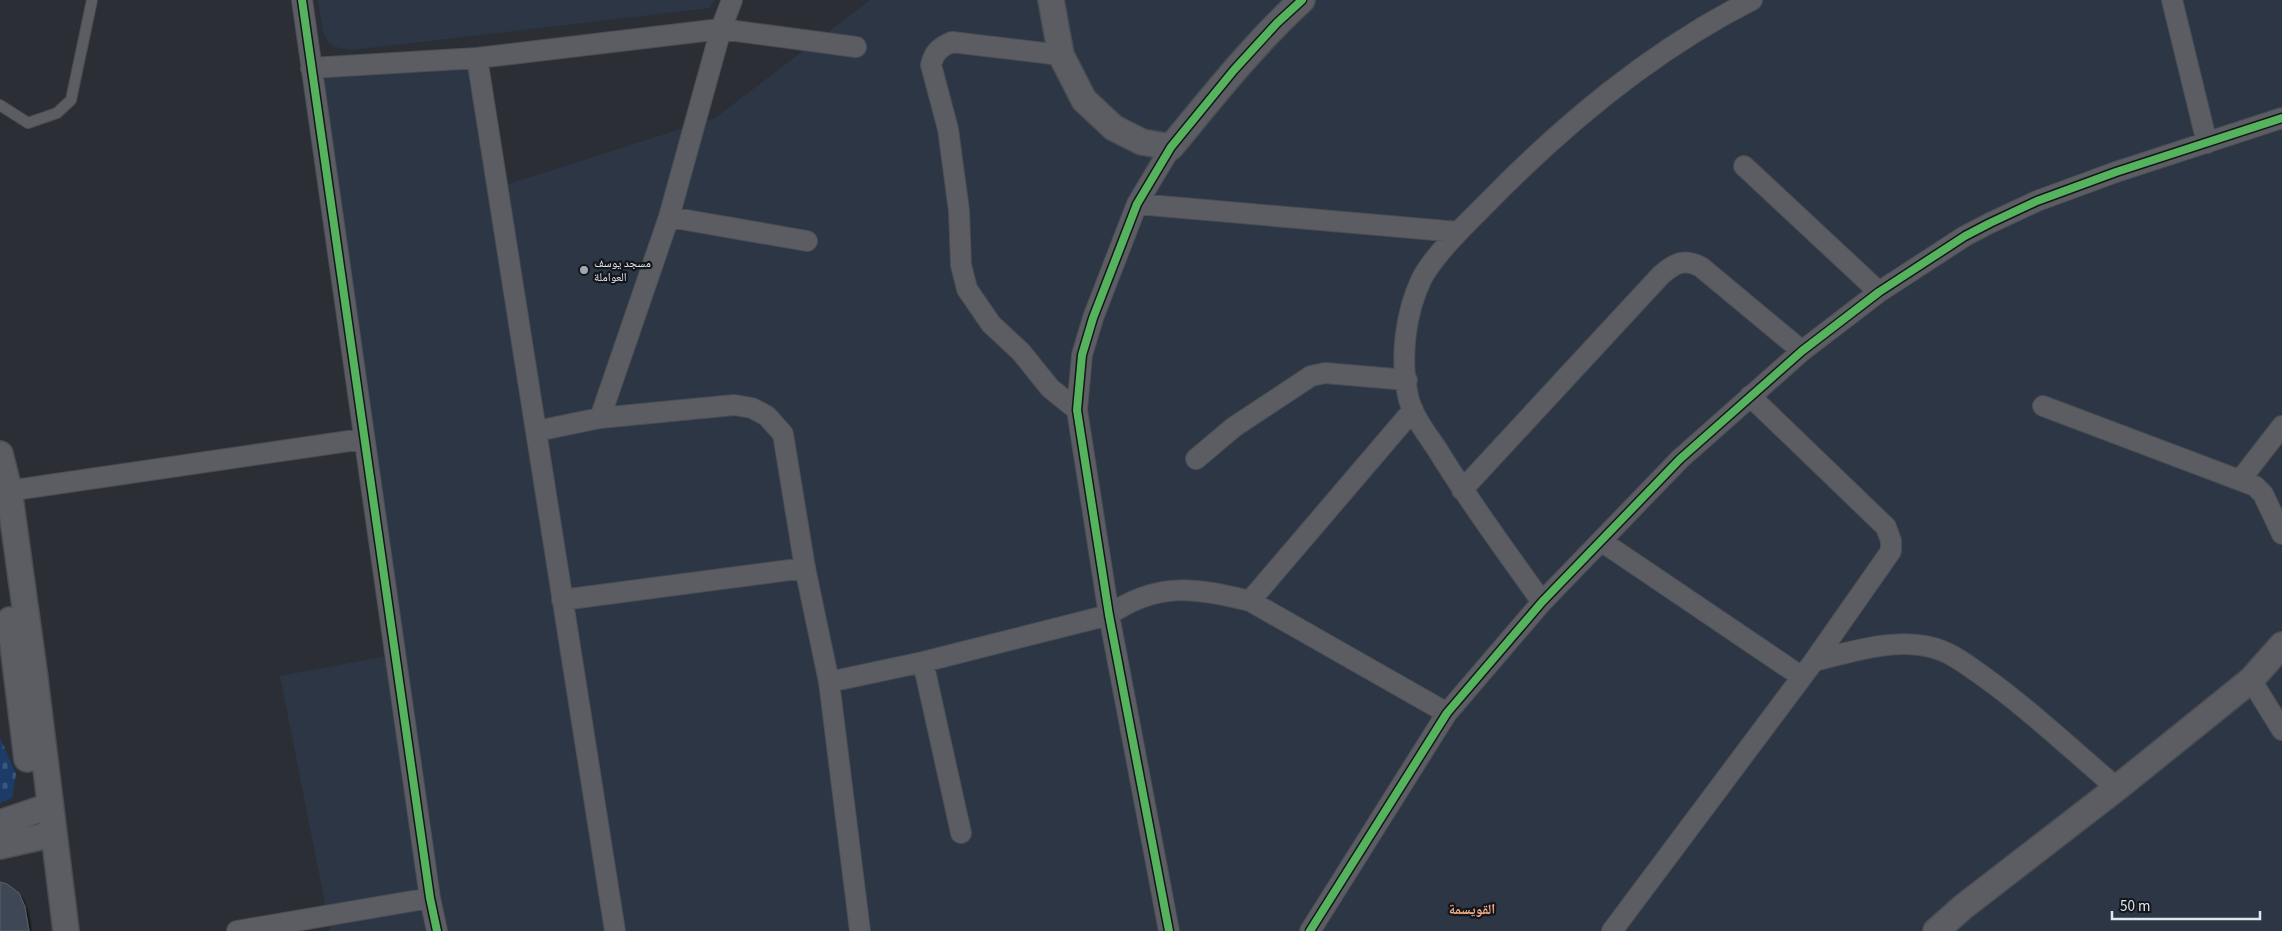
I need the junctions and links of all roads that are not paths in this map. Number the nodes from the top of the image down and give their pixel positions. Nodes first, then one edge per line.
1 (92, 0) edge
2 (302, 0) edge
3 (732, 0) edge
4 (1051, 0) edge
5 (1302, 0) edge
6 (1752, 0) edge
7 (2172, 0) edge
8 (722, 29) junction
9 (856, 48) dead end
10 (1061, 55) junction
11 (477, 58) junction
12 (311, 68) junction
13 (0, 105) edge
14 (2282, 118) edge
15 (2207, 144) junction
16 (1171, 147) junction
17 (1744, 166) dead end
18 (1137, 204) junction
19 (669, 217) junction
20 (1458, 232) junction
21 (807, 241) dead end
22 (1879, 292) junction
23 (1802, 352) junction
24 (1406, 380) junction
25 (1750, 396) junction
26 (2043, 406) dead end
27 (1077, 410) junction
28 (1413, 410) junction
29 (600, 418) junction
30 (2282, 426) edge
31 (536, 431) junction
32 (363, 439) junction
33 (0, 454) edge
34 (1196, 460) dead end
35 (2241, 479) junction
36 (1462, 490) junction
37 (4, 491) edge
38 (2282, 534) edge
39 (0, 540) edge
40 (1601, 541) junction
41 (805, 568) junction
42 (562, 600) junction
43 (1250, 601) junction
44 (1542, 602) junction
45 (1109, 615) junction
46 (2282, 645) edge
47 (1814, 661) junction
48 (924, 662) junction
49 (1802, 677) junction
50 (2251, 680) junction
51 (829, 682) junction
52 (1447, 713) junction
53 (2282, 730) edge
54 (2117, 788) junction
55 (42, 808) junction
56 (0, 823) edge
57 (961, 833) dead end
58 (45, 836) junction
59 (0, 846) edge
60 (430, 898) junction
61 (52, 931) edge
62 (66, 931) edge
63 (237, 931) edge
64 (437, 931) edge
65 (615, 931) edge
66 (860, 931) edge
67 (1169, 931) edge
68 (1310, 931) edge
69 (1612, 931) edge
70 (1936, 931) edge

1 - 13 lane
2 - 12 street
3 - 8 street
4 - 10 street
5 - 16 street
6 - 20 street
7 - 15 street
8 - 9 street
8 - 11 street
8 - 19 street
10 - 16 street
10 - 27 street
11 - 12 street
11 - 31 street
12 - 32 street
14 - 15 street
15 - 22 street
16 - 18 street
17 - 22 street
18 - 20 street
18 - 27 street
19 - 21 street
19 - 29 street
20 - 24 street
22 - 23 street
23 - 25 street
23 - 36 street
24 - 28 street
24 - 34 street
25 - 40 street
25 - 47 street
26 - 35 street
27 - 45 street
28 - 36 street
28 - 43 street
29 - 31 street
29 - 41 street
30 - 35 street
31 - 42 street
32 - 37 street
32 - 60 street
33 - 37 street
35 - 38 street
36 - 44 street
37 - 55 street
39 - 55 street
40 - 44 street
40 - 49 street
41 - 42 street
41 - 51 street
42 - 65 street
43 - 45 street
43 - 52 street
44 - 52 street
45 - 48 street
45 - 67 street
46 - 50 street
47 - 49 street
47 - 54 street
48 - 51 street
48 - 57 street
49 - 69 street
50 - 53 street
50 - 54 street
51 - 66 street
52 - 68 street
54 - 70 street
55 - 56 street
55 - 58 street
58 - 59 street
58 - 61 street
58 - 62 street
60 - 63 street
60 - 64 street

